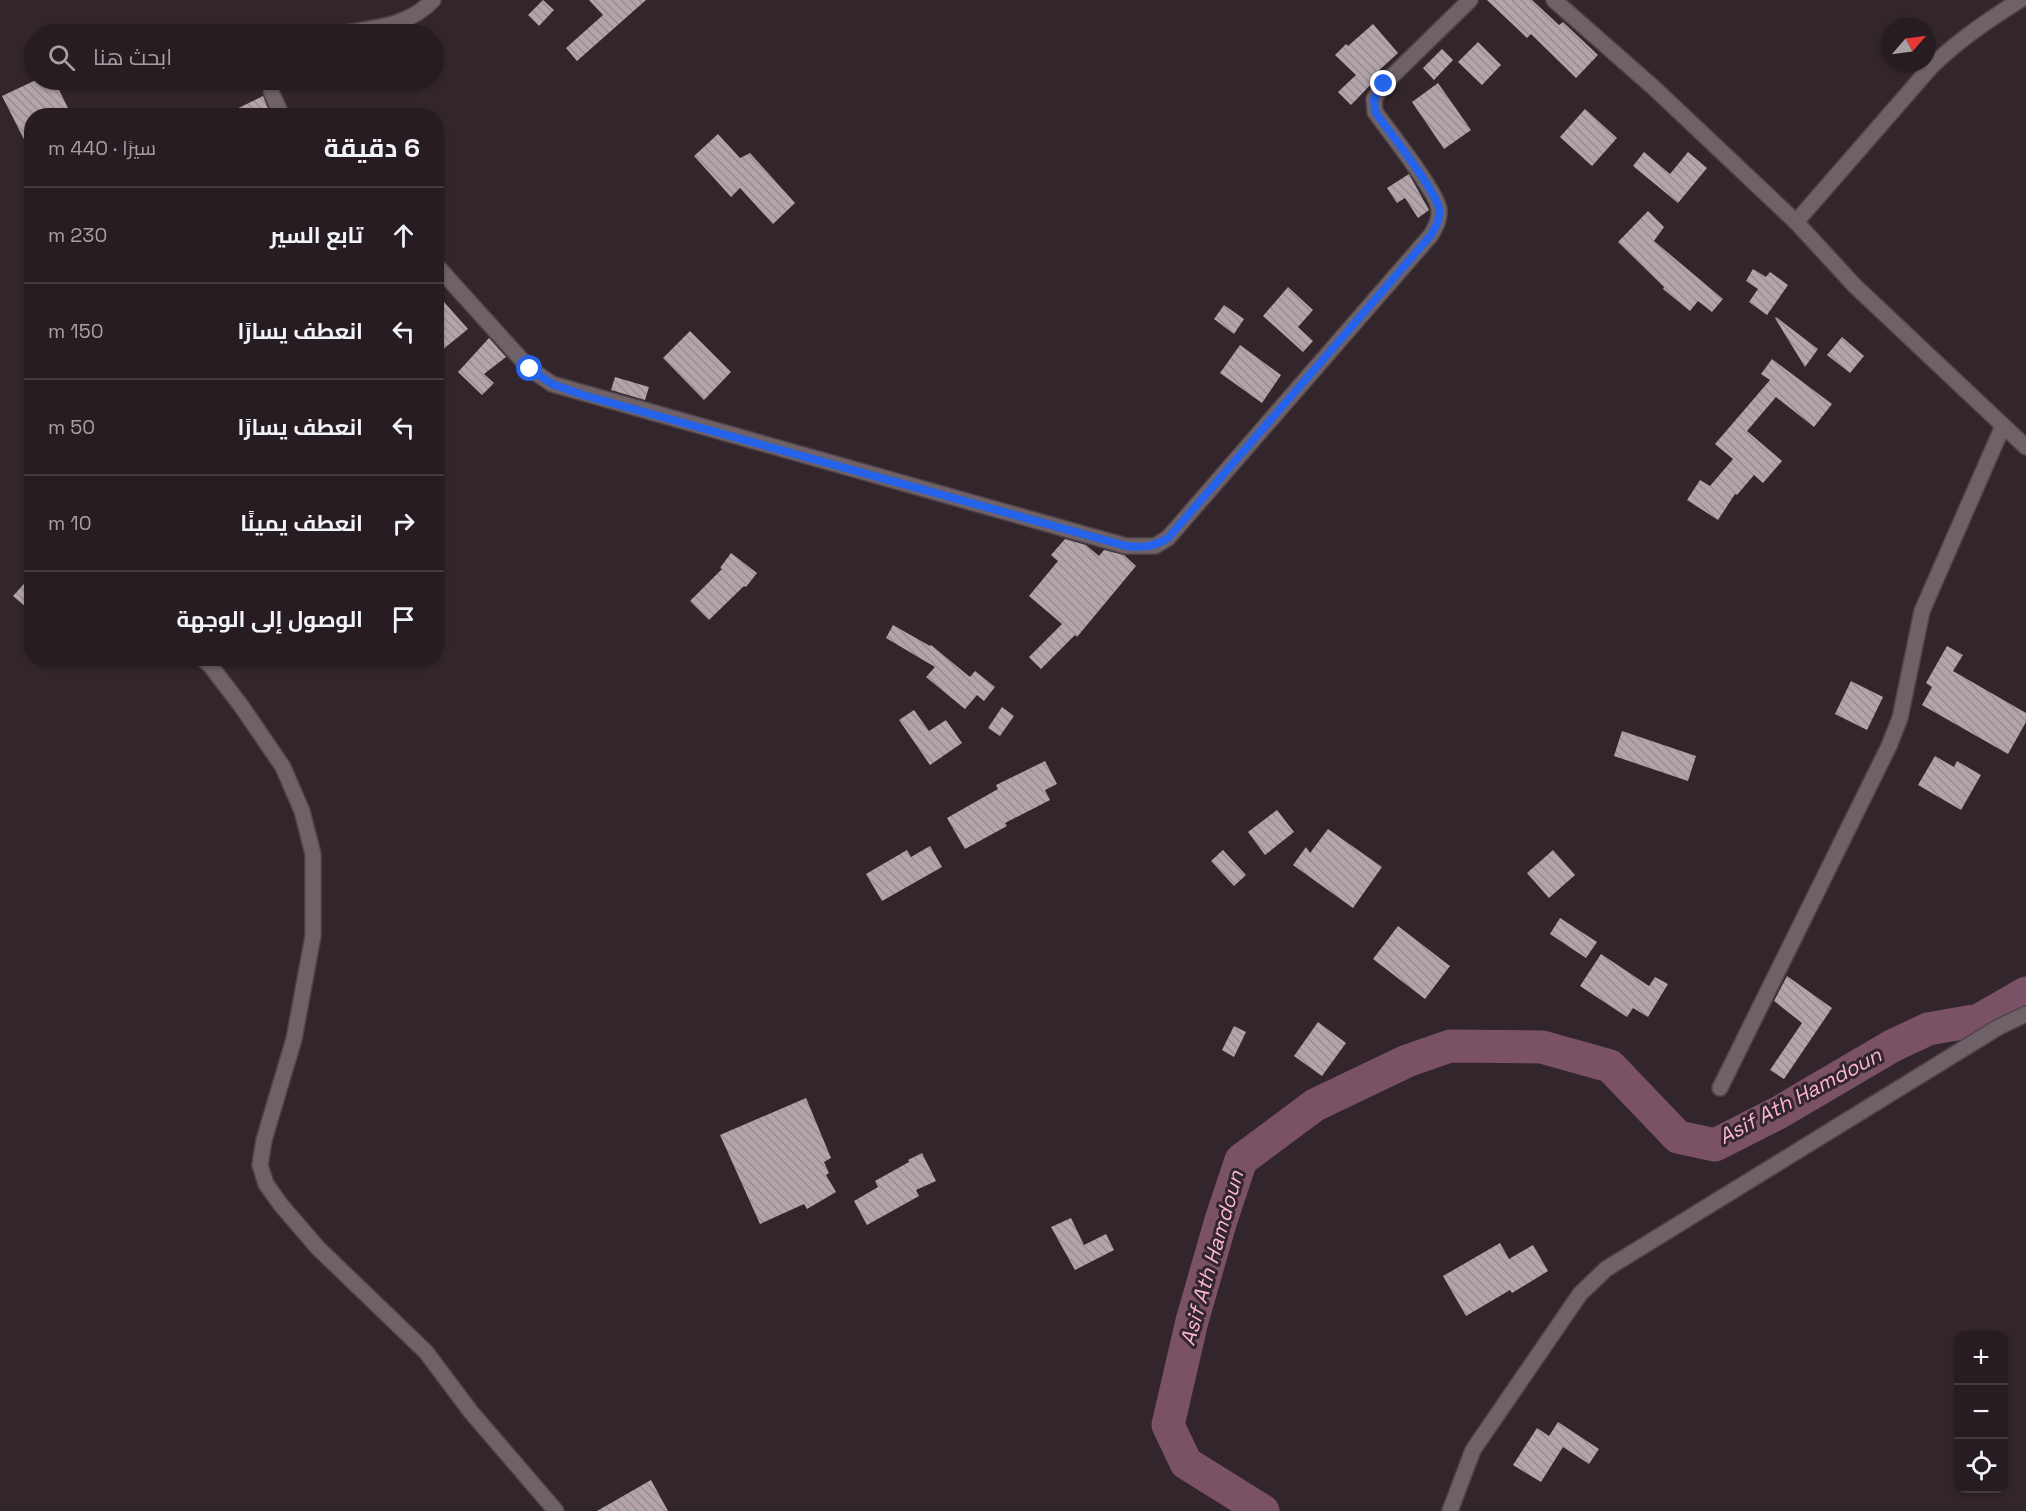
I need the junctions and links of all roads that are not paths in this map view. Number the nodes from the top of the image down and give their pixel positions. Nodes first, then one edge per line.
1 (433, 0) edge
2 (1470, 0) edge
3 (1554, 0) edge
4 (2020, 0) edge
5 (397, 24) edge
6 (271, 90) edge
7 (278, 108) edge
8 (1796, 222) junction
9 (444, 274) edge
10 (2003, 426) junction
11 (2026, 447) edge
12 (211, 666) edge
13 (2026, 1014) edge
14 (1720, 1088) dead end
15 (556, 1511) edge
16 (1450, 1511) edge

1 - 5 street
2 - 9 street
3 - 8 street
4 - 8 street
6 - 7 street
8 - 10 street
10 - 11 street
10 - 14 street
12 - 15 street
13 - 16 street

